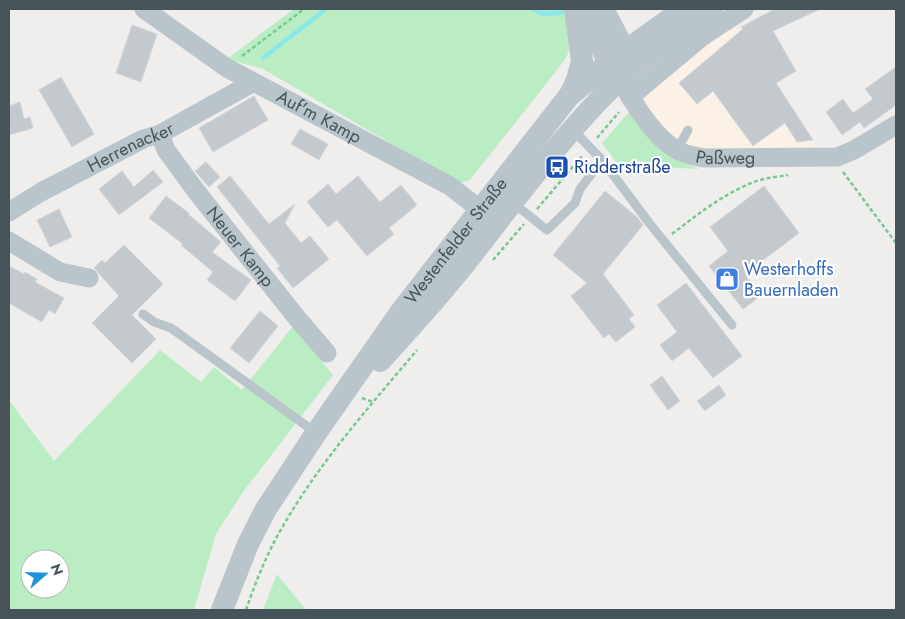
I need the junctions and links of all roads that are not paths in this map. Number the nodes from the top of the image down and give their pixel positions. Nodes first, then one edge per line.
1 (144, 9) edge
2 (575, 9) edge
3 (588, 9) edge
4 (603, 9) edge
5 (684, 9) edge
6 (712, 9) edge
7 (744, 9) edge
8 (621, 72) junction
9 (252, 83) junction
10 (569, 96) junction
11 (896, 125) edge
12 (573, 130) junction
13 (688, 130) dead end
14 (160, 134) junction
15 (677, 150) junction
16 (602, 160) junction
17 (512, 202) junction
18 (9, 212) edge
19 (488, 216) junction
20 (9, 241) edge
21 (89, 278) dead end
22 (143, 314) dead end
23 (732, 324) dead end
24 (327, 354) dead end
25 (316, 432) junction
26 (222, 610) edge

1 - 9 street, Auf'm Kamp
2 - 10 street
3 - 8 street
4 - 8 street
5 - 8 street, Westenfelder Straße
6 - 8 street, Westenfelder Straße
7 - 8 street
8 - 10 street, Westenfelder Straße
8 - 12 street, Westenfelder Straße
8 - 15 street, Paßweg
9 - 14 street, Herrenacker
9 - 19 street, Auf'm Kamp
10 - 19 street, Westenfelder Straße
11 - 15 street, Paßweg
12 - 16 lane
12 - 17 street, Westenfelder Straße
13 - 15 lane
14 - 18 street, Herrenacker
14 - 24 street, Neuer Kamp
16 - 17 lane
16 - 23 lane
17 - 19 street, Westenfelder Straße
19 - 25 street, Westenfelder Straße
20 - 21 street
22 - 25 lane
25 - 26 street, Westenfelder Straße

